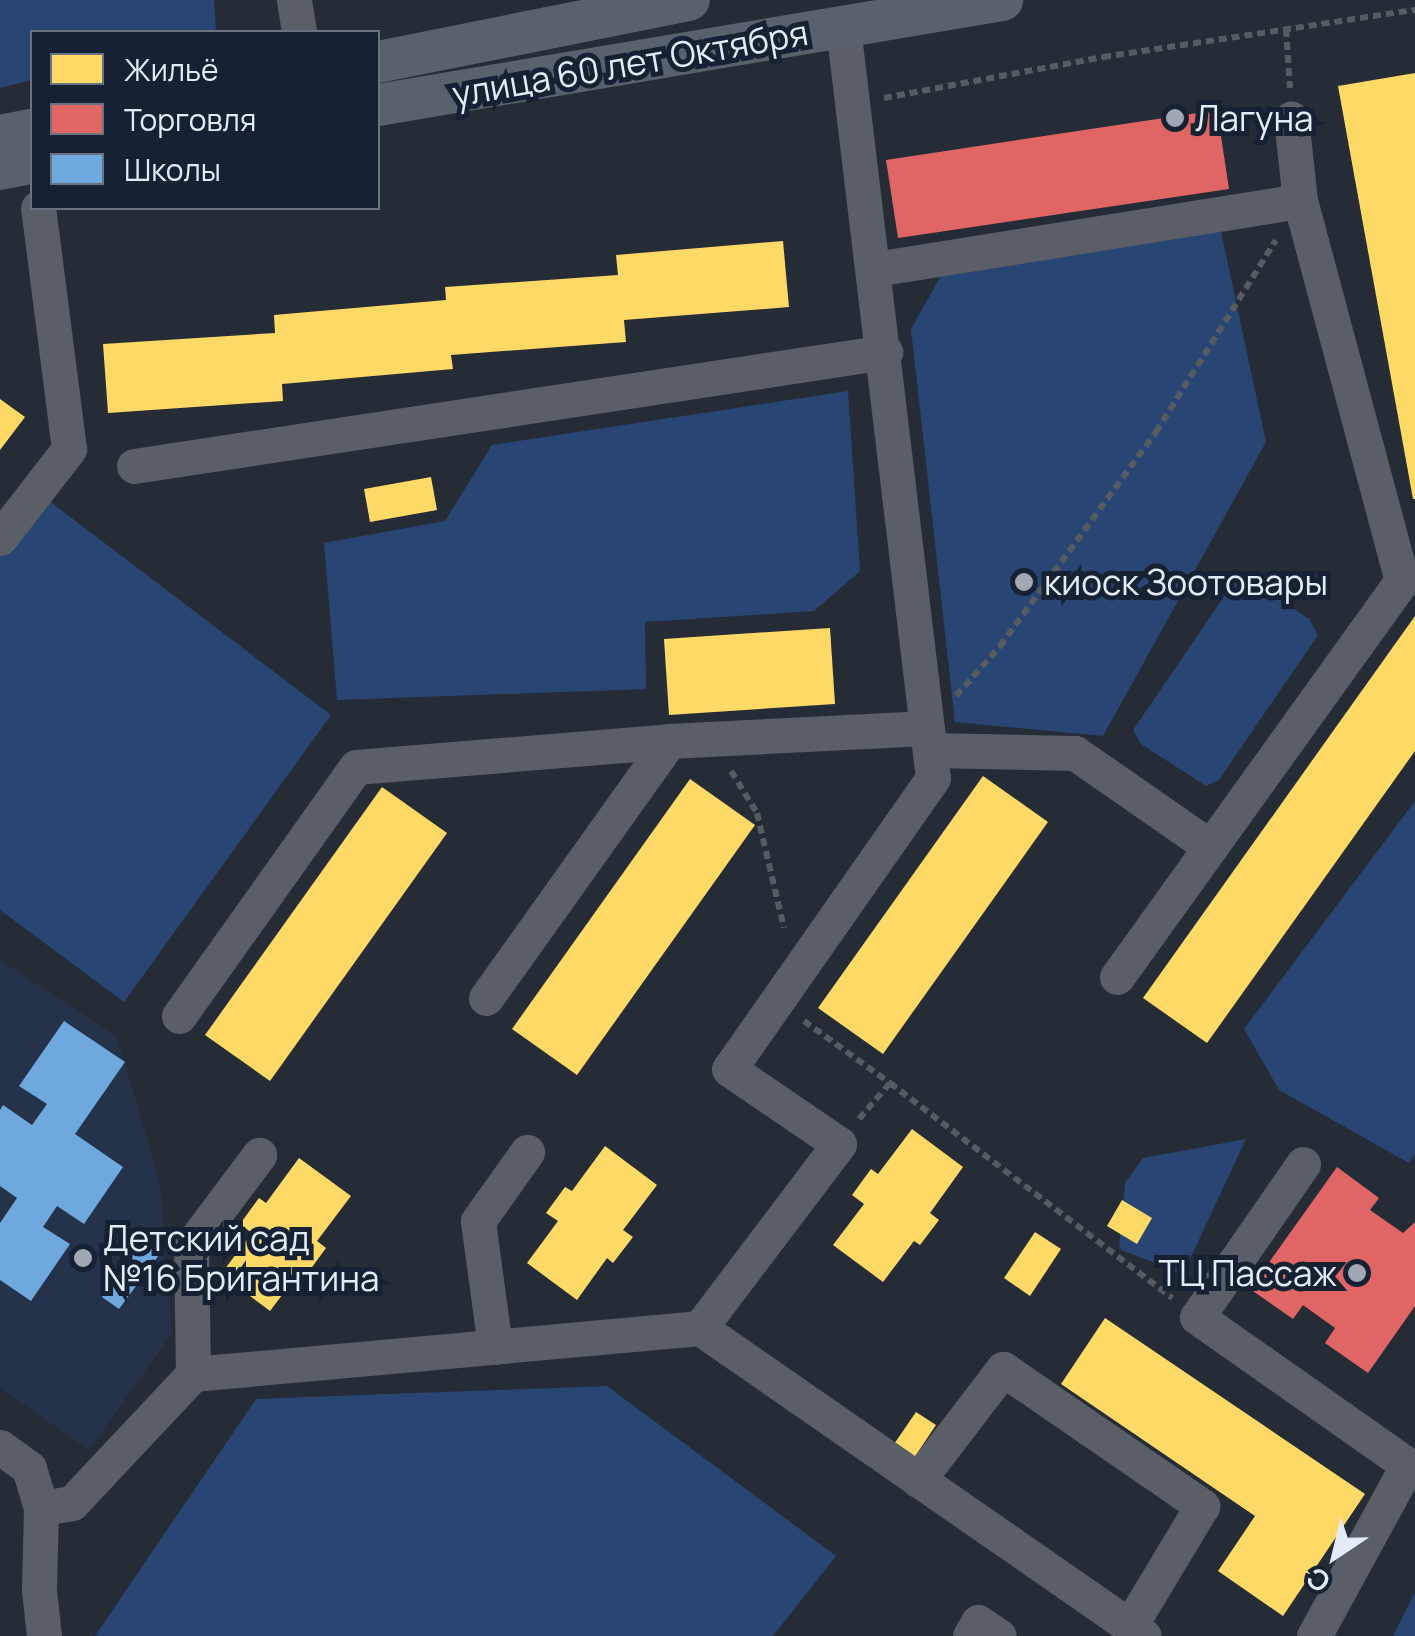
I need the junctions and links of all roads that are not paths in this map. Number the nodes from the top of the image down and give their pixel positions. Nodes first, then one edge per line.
1 (294, 0) edge
2 (689, 0) edge
3 (1002, 0) edge
4 (841, 14) edge
5 (299, 30) edge
6 (380, 62) edge
7 (380, 105) edge
8 (1291, 118) road end
9 (25, 144) edge
10 (0, 169) edge
11 (1300, 201) junction
12 (38, 210) edge
13 (875, 270) junction
14 (886, 352) junction
15 (134, 466) dead end
16 (0, 538) edge
17 (929, 739) junction
18 (670, 741) junction
19 (1210, 848) junction
20 (1117, 977) dead end
21 (486, 998) dead end
22 (179, 1016) dead end
23 (526, 1152) dead end
24 (260, 1155) dead end
25 (1303, 1164) dead end
26 (700, 1328) junction
27 (495, 1347) junction
28 (193, 1374) junction
29 (0, 1447) edge
30 (1411, 1468) edge
31 (918, 1480) junction
32 (41, 1508) junction
33 (1137, 1631) edge
34 (44, 1636) edge
35 (970, 1636) edge
36 (999, 1636) edge
37 (1314, 1636) edge

1 - 5 lane
2 - 6 main road, улица 60 лет Октября
3 - 4 main road, улица 60 лет Октября
4 - 7 main road, улица 60 лет Октября
4 - 13 lane
8 - 11 lane
9 - 10 main road
11 - 13 lane
11 - 19 lane
12 - 16 lane
13 - 14 lane
14 - 15 lane
14 - 17 lane
17 - 18 lane
17 - 19 lane
17 - 26 lane
18 - 21 lane
18 - 22 lane
19 - 20 lane
23 - 27 lane
24 - 28 lane
25 - 30 lane
26 - 27 lane
26 - 31 lane
27 - 28 lane
28 - 32 lane
29 - 32 lane
30 - 37 lane
31 - 33 lane
31 - 33 lane
32 - 34 lane
35 - 36 lane

